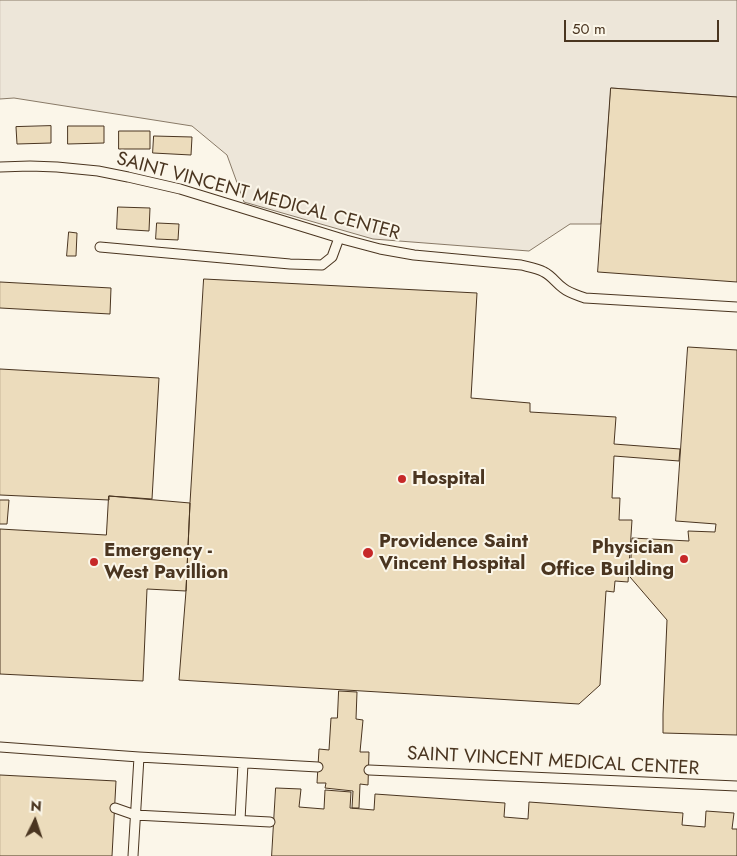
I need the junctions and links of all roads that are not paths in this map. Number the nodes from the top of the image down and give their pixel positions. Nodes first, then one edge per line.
1 (0, 168) edge
2 (339, 238) junction
3 (100, 247) dead end
4 (737, 307) edge
5 (0, 747) edge
6 (139, 757) junction
7 (243, 764) junction
8 (318, 768) dead end
9 (368, 770) dead end
10 (737, 786) edge
11 (115, 808) dead end
12 (135, 815) junction
13 (240, 820) junction
14 (270, 822) dead end
15 (133, 856) edge

1 - 2 lane, SAINT VINCENT MEDICAL CENTER
2 - 3 lane
2 - 4 lane, SAINT VINCENT MEDICAL CENTER
5 - 6 lane
6 - 7 lane
6 - 12 lane
7 - 8 lane
7 - 13 lane
9 - 10 lane, SAINT VINCENT MEDICAL CENTER
11 - 12 lane
12 - 13 lane
12 - 15 lane
13 - 14 lane

